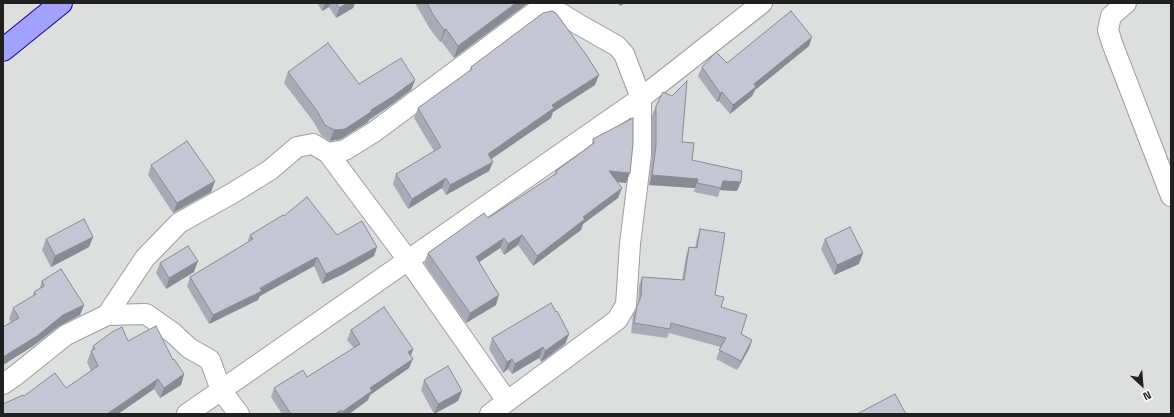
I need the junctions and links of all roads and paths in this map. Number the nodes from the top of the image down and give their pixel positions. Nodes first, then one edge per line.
1 (61, 3) edge
2 (762, 3) edge
3 (1126, 3) edge
4 (3, 50) edge
5 (641, 98) junction
6 (328, 153) junction
7 (1171, 196) edge
8 (408, 260) junction
9 (107, 315) junction
10 (3, 384) edge
11 (221, 390) junction
12 (507, 401) junction
13 (186, 414) edge
14 (239, 414) edge
15 (490, 414) edge

1 - 4 main road
2 - 5 street
3 - 7 street
5 - 6 street
5 - 8 street
5 - 12 street
6 - 8 street
6 - 9 street
8 - 11 street
8 - 12 street
9 - 10 street
9 - 11 street
11 - 13 street
11 - 14 street
12 - 15 street

